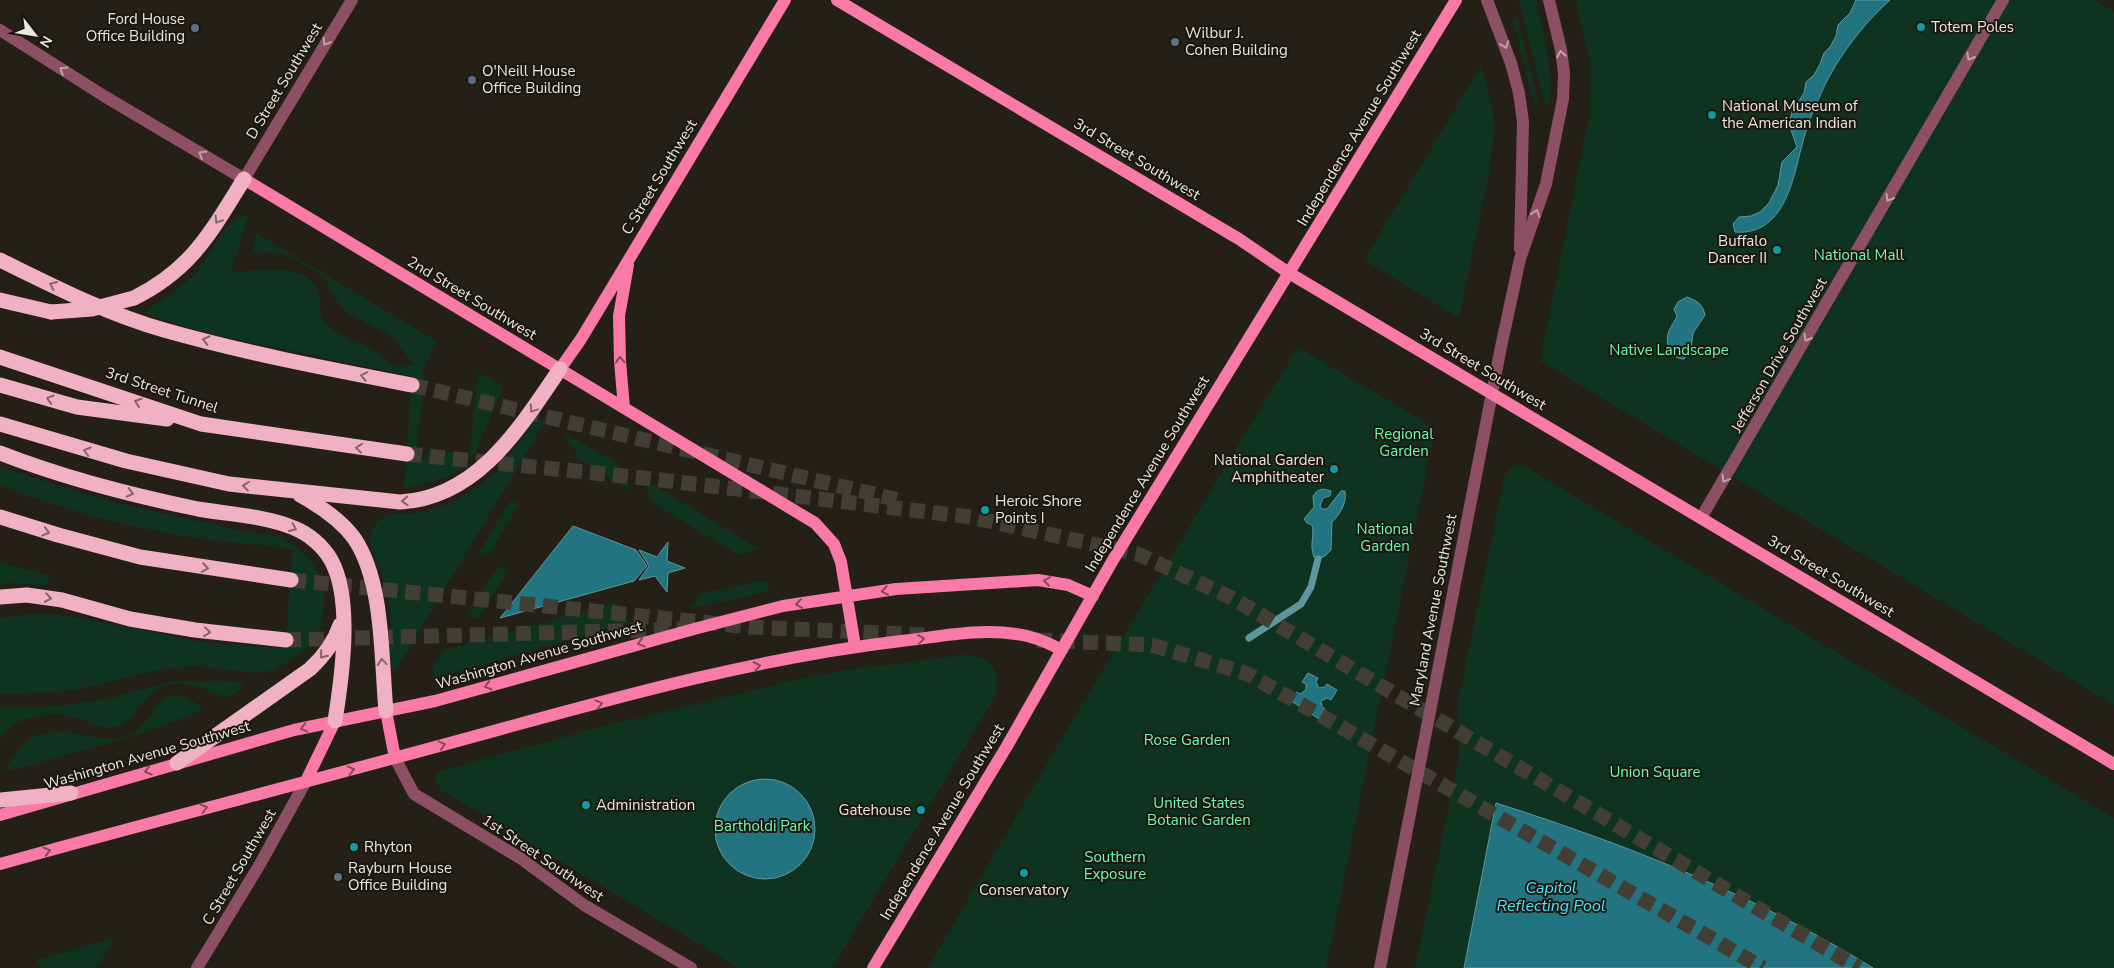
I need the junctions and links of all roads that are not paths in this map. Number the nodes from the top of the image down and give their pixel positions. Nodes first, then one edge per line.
1 (352, 0) edge
2 (785, 0) edge
3 (837, 0) edge
4 (1456, 0) edge
5 (1487, 0) edge
6 (1549, 0) edge
7 (2003, 0) edge
8 (0, 30) edge
9 (244, 179) junction
10 (629, 258) junction
11 (1520, 259) junction
12 (0, 260) edge
13 (1289, 273) junction
14 (0, 300) edge
15 (0, 357) edge
16 (560, 369) junction
17 (0, 385) edge
18 (412, 385) tunnel mouth
19 (1492, 393) junction
20 (624, 408) junction
21 (0, 424) edge
22 (201, 424) junction
23 (0, 453) edge
24 (407, 454) tunnel mouth
25 (294, 491) junction
26 (0, 517) edge
27 (1701, 518) junction
28 (291, 580) tunnel mouth
29 (1093, 596) junction
30 (0, 597) edge
31 (847, 598) junction
32 (344, 611) junction
33 (286, 640) tunnel mouth
34 (855, 646) junction
35 (1062, 650) junction
36 (386, 711) junction
37 (335, 721) junction
38 (395, 758) junction
39 (177, 763) junction
40 (2114, 764) edge
41 (306, 781) junction
42 (71, 793) junction
43 (0, 800) edge
44 (0, 814) edge
45 (0, 864) edge
46 (198, 968) edge
47 (691, 968) edge
48 (874, 968) edge
49 (1380, 968) edge

1 -> 9 street, D Street Southwest
2 - 10 main road, C Street Southwest
3 - 13 main road, 3rd Street Southwest
4 - 13 main road, Independence Avenue Southwest
5 -> 11 street, Maryland Avenue Southwest
11 -> 6 street, Maryland Avenue Southwest
7 -> 27 street, Jefferson Drive Southwest
9 -> 8 street, 2nd Street Southwest
9 -> 14 highway, bridge
9 - 16 main road, 2nd Street Southwest
10 - 16 main road, C Street Southwest
20 -> 10 main road
11 - 19 street, Maryland Avenue Southwest
18 -> 12 highway
13 - 19 main road, 3rd Street Southwest
13 - 29 main road, Independence Avenue Southwest
22 -> 15 highway, 3rd Street Tunnel
16 - 20 main road, 2nd Street Southwest
16 -> 25 highway
22 -> 17 highway
19 - 27 main road, 3rd Street Southwest
19 - 49 street, Maryland Avenue Southwest
20 - 31 main road, 2nd Street Southwest
25 -> 21 highway
24 -> 22 highway, 3rd Street Tunnel
23 -> 32 highway
36 -> 25 highway
26 -> 28 highway
27 - 40 main road, 3rd Street Southwest
29 -> 31 main road, Washington Avenue Southwest
29 - 35 main road, Independence Avenue Southwest
30 -> 33 highway
31 - 34 main road, 2nd Street Southwest
31 -> 36 main road, Washington Avenue Southwest
32 - 37 highway
32 -> 39 highway
34 -> 35 main road
38 -> 34 main road
35 - 48 main road, Independence Avenue Southwest
36 - 37 main road, Washington Avenue Southwest
36 - 38 main road
37 -> 39 main road, Washington Avenue Southwest
37 - 41 main road
41 -> 38 main road
38 - 47 street, 1st Street Southwest
39 -> 42 main road, Washington Avenue Southwest
45 -> 41 main road
41 - 46 street, C Street Southwest
42 - 43 highway
42 - 44 main road, Washington Avenue Southwest

